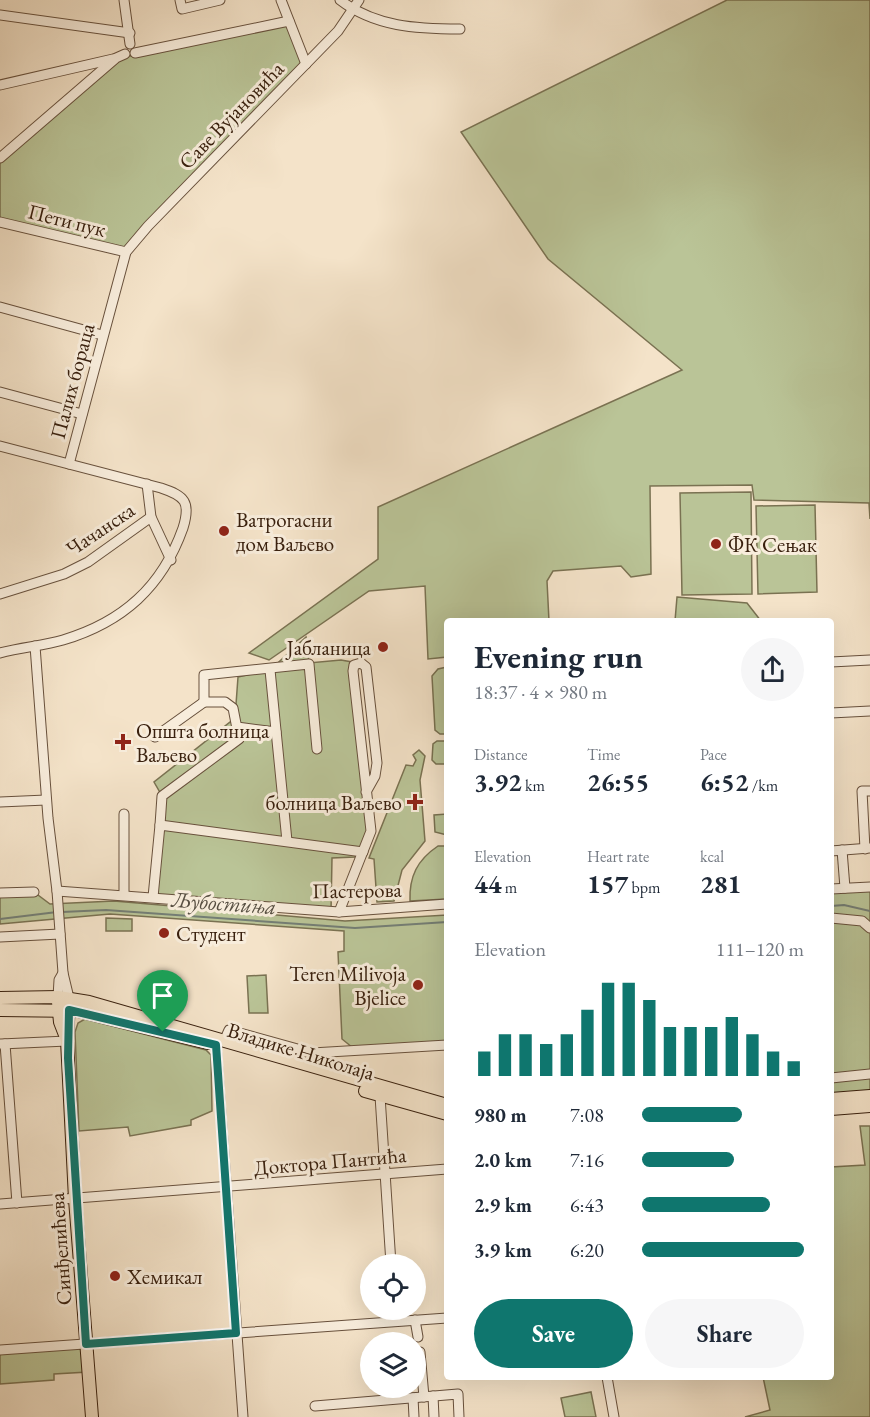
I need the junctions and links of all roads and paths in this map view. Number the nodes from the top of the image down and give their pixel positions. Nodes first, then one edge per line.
1 (124, 0) edge
2 (180, 0) edge
3 (220, 0) edge
4 (281, 0) edge
5 (340, 0) edge
6 (359, 0) edge
7 (353, 10) junction
8 (0, 15) edge
9 (289, 21) junction
10 (460, 29) dead end
11 (130, 33) junction
12 (133, 49) junction
13 (120, 56) junction
14 (306, 64) junction
15 (86, 66) junction
16 (92, 80) junction
17 (0, 85) edge
18 (0, 158) edge
19 (0, 222) edge
20 (126, 252) junction
21 (0, 307) edge
22 (102, 335) junction
23 (0, 393) edge
24 (82, 414) junction
25 (0, 446) edge
26 (69, 464) junction
27 (147, 484) junction
28 (151, 517) junction
29 (171, 560) junction
30 (0, 594) edge
31 (35, 646) junction
32 (0, 653) edge
33 (870, 660) edge
34 (834, 662) edge
35 (270, 670) junction
36 (204, 702) junction
37 (870, 711) edge
38 (834, 714) edge
39 (237, 727) junction
40 (276, 732) junction
41 (155, 737) dead end
42 (317, 749) dead end
43 (870, 791) edge
44 (366, 792) junction
45 (46, 800) junction
46 (0, 802) edge
47 (124, 814) dead end
48 (160, 825) junction
49 (287, 841) junction
50 (867, 849) edge
51 (834, 850) edge
52 (842, 850) junction
53 (363, 852) junction
54 (870, 887) edge
55 (845, 888) junction
56 (834, 889) edge
57 (57, 891) junction
58 (34, 892) dead end
59 (0, 893) edge
60 (124, 895) junction
61 (153, 897) junction
62 (444, 904) edge
63 (339, 912) junction
64 (834, 918) edge
65 (870, 928) edge
66 (60, 934) junction
67 (0, 937) edge
68 (0, 998) edge
69 (64, 1004) junction
70 (0, 1010) edge
71 (223, 1038) junction
72 (68, 1041) junction
73 (3, 1044) edge
74 (444, 1046) edge
75 (870, 1074) edge
76 (834, 1078) edge
77 (380, 1096) junction
78 (870, 1096) edge
79 (834, 1099) edge
80 (444, 1104) edge
81 (870, 1106) edge
82 (834, 1108) edge
83 (444, 1113) edge
84 (444, 1169) edge
85 (384, 1174) junction
86 (225, 1187) junction
87 (75, 1199) junction
88 (16, 1203) junction
89 (0, 1204) edge
90 (390, 1254) edge
91 (444, 1318) edge
92 (426, 1319) edge
93 (415, 1320) joint
94 (395, 1321) joint
95 (417, 1332) edge
96 (236, 1333) junction
97 (86, 1344) junction
98 (0, 1350) edge
99 (608, 1380) edge
100 (426, 1385) edge
101 (428, 1396) junction
102 (413, 1398) joint
103 (315, 1406) dead end
104 (92, 1417) edge
105 (243, 1417) edge
106 (414, 1417) edge
107 (434, 1417) edge
108 (459, 1417) edge
109 (614, 1417) edge

1 - 11 street
2 - 3 street
4 - 9 street
5 - 7 street
6 - 7 street, Саве Вујановића
7 - 10 street
7 - 14 street, Саве Вујановића
8 - 11 street
9 - 12 street
9 - 14 street
11 - 12 street
12 - 13 street
13 - 15 street
13 - 16 street
14 - 20 street, Саве Вујановића
15 - 16 street
15 - 17 street
16 - 18 street
19 - 20 street, Пети пук
20 - 22 street, Палих бораца
21 - 22 street
22 - 24 street, Палих бораца
23 - 24 street
24 - 26 street, Палих бораца
25 - 26 street
26 - 27 street, Палих бораца
27 - 28 street
27 - 29 street, Палих бораца
28 - 29 street
28 - 30 street, Чачанска
29 - 31 street
31 - 32 street
31 - 45 street, Синђелићева
33 - 34 street
35 - 36 street
35 - 40 street
35 - 42 street
36 - 39 street
36 - 41 street
37 - 38 street
39 - 40 street
39 - 48 street
40 - 49 street
43 - 50 street
44 - 44 street
44 - 53 street
45 - 46 street
45 - 57 street, Синђелићева
47 - 60 street
48 - 49 street
48 - 61 street
49 - 53 street
50 - 52 street
51 - 52 street
52 - 55 street
53 - 63 street
54 - 55 street
55 - 56 street
57 - 60 street, Пастерова
57 - 66 street, Синђелићева
58 - 59 street
60 - 61 street, Пастерова
61 - 63 street, Пастерова
62 - 63 street, Пастерова
64 - 65 street
66 - 67 street
66 - 69 street, Синђелићева
68 - 69 main road
69 - 70 main road, Владике Николаја
69 - 71 main road, Владике Николаја
69 - 72 main road, Синђелићева
71 - 74 street
71 - 77 main road, Владике Николаја
71 - 80 main road, Владике Николаја
71 - 86 street
72 - 73 street
72 - 87 main road, Синђелићева
73 - 88 street
75 - 76 street
77 - 83 main road, Владике Николаја
77 - 85 street
78 - 79 main road
81 - 82 main road
84 - 85 street, Доктора Пантића
85 - 86 street, Доктора Пантића
85 - 90 street
86 - 87 street, Доктора Пантића
86 - 96 street
87 - 88 street, Доктора Пантића
87 - 97 main road, Синђелићева
88 - 89 street, Доктора Пантића
91 - 92 street
93 - 94 street
93 - 95 street
94 - 96 street
96 - 97 street
96 - 105 street
97 - 98 street
97 - 104 main road, Синђелићева
99 - 109 street
100 - 101 street
101 - 107 street
101 - 108 street
102 - 103 street
102 - 106 street

